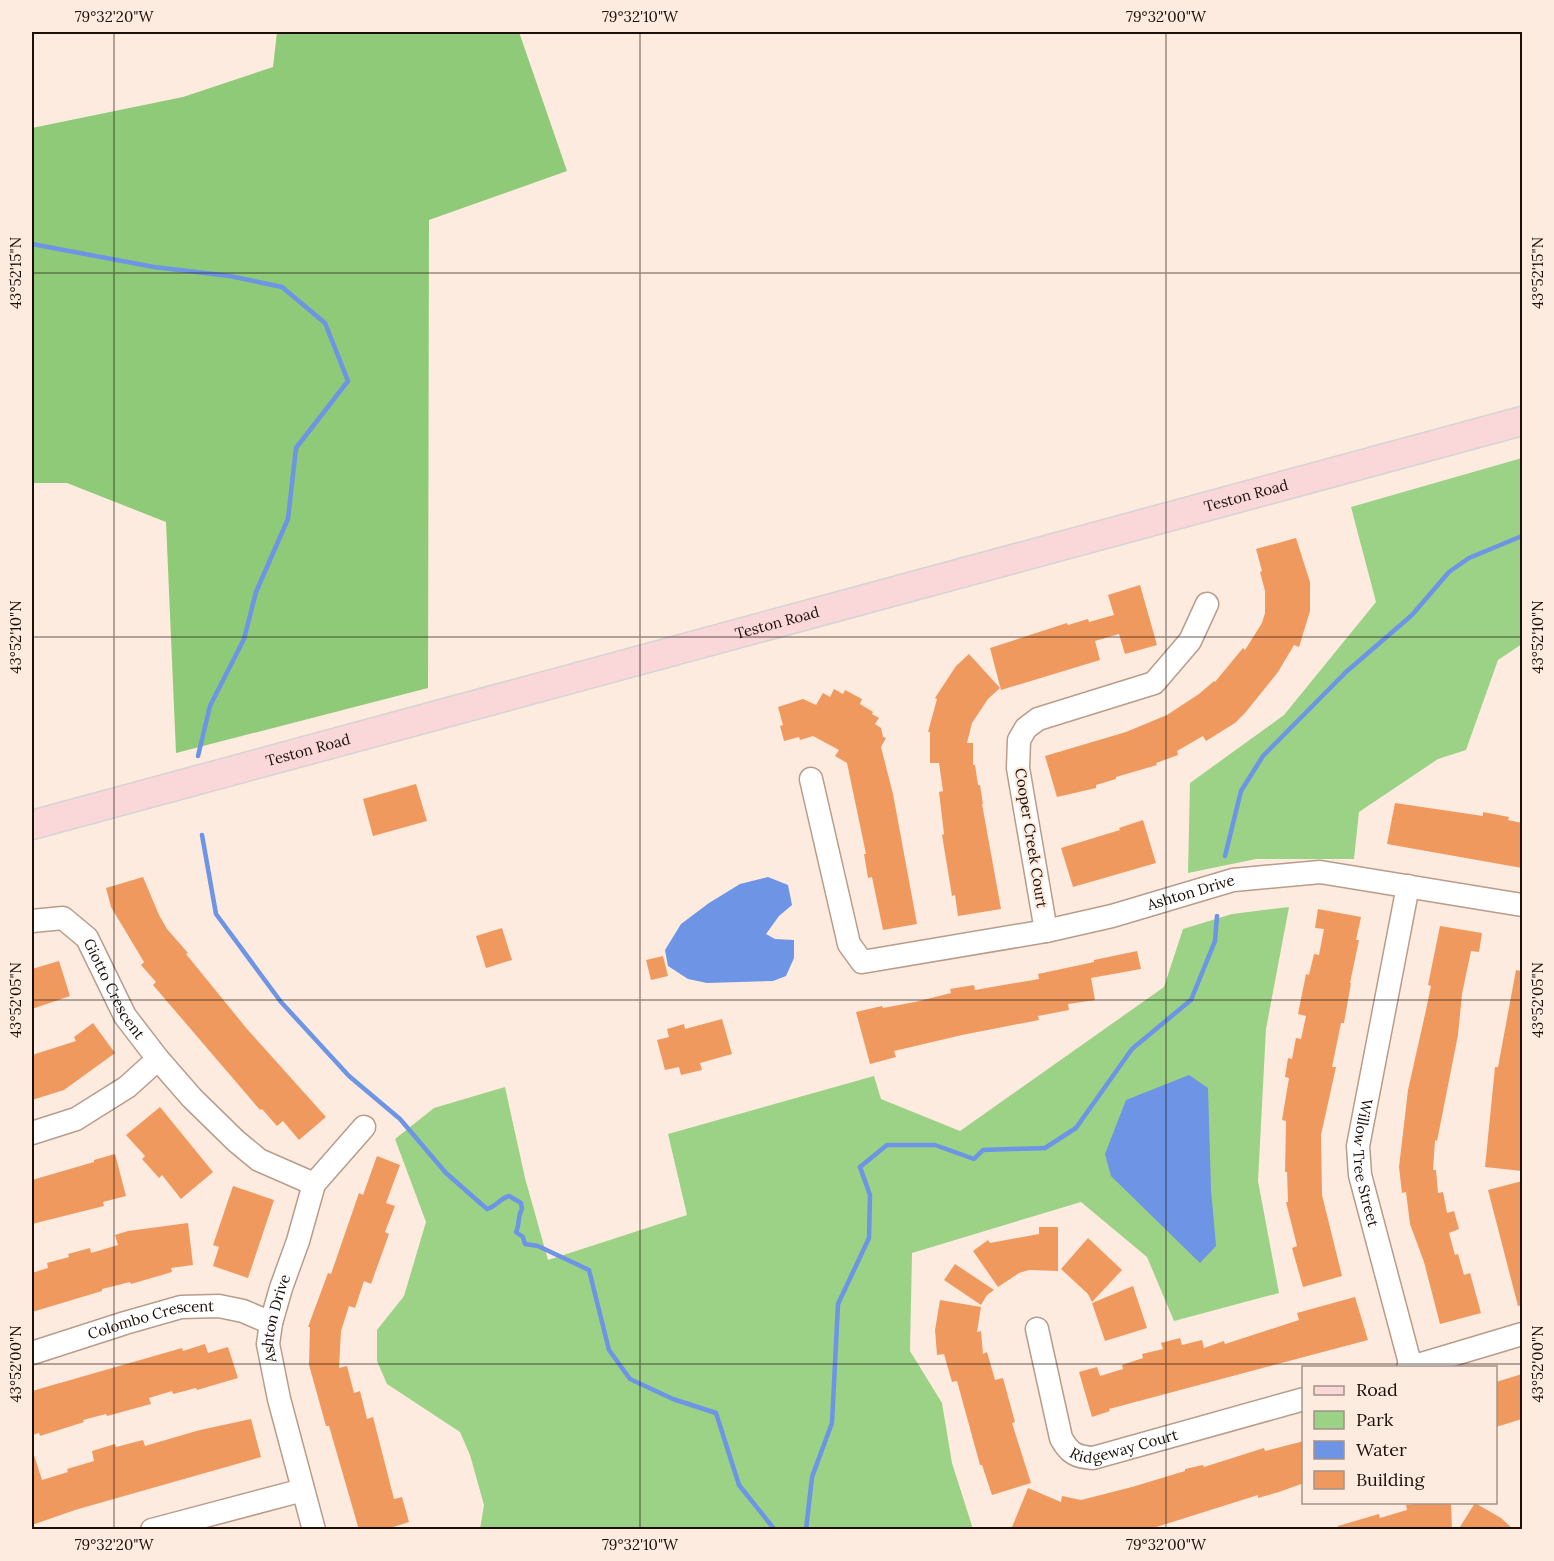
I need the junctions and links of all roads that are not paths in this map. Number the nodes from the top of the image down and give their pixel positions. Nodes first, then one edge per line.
1 (1522, 422) edge
2 (1207, 604) dead end
3 (811, 779) dead end
4 (32, 825) edge
5 (1408, 886) junction
6 (1522, 905) edge
7 (32, 921) edge
8 (1046, 931) junction
9 (158, 1059) junction
10 (364, 1126) dead end
11 (32, 1133) edge
12 (314, 1184) junction
13 (271, 1323) junction
14 (1037, 1329) dead end
15 (1522, 1334) edge
16 (32, 1353) edge
17 (1409, 1366) edge
18 (1412, 1366) edge
19 (1302, 1400) edge
20 (303, 1490) junction
21 (152, 1530) edge
22 (314, 1530) edge

1 - 4 main road, Teston Road
2 - 8 street, Cooper Creek Court
3 - 8 street, Ashton Drive
5 - 6 street, Ashton Drive
5 - 8 street, Ashton Drive
5 - 17 street, Willow Tree Street
7 - 9 street, Giotto Crescent
9 - 11 street
9 - 12 street, Giotto Crescent
10 - 12 street, Ashton Drive
12 - 13 street, Ashton Drive
13 - 16 street, Colombo Crescent
13 - 20 street, Ashton Drive
14 - 19 street, Ridgeway Court
15 - 18 street
20 - 21 street
20 - 22 street, Ashton Drive

